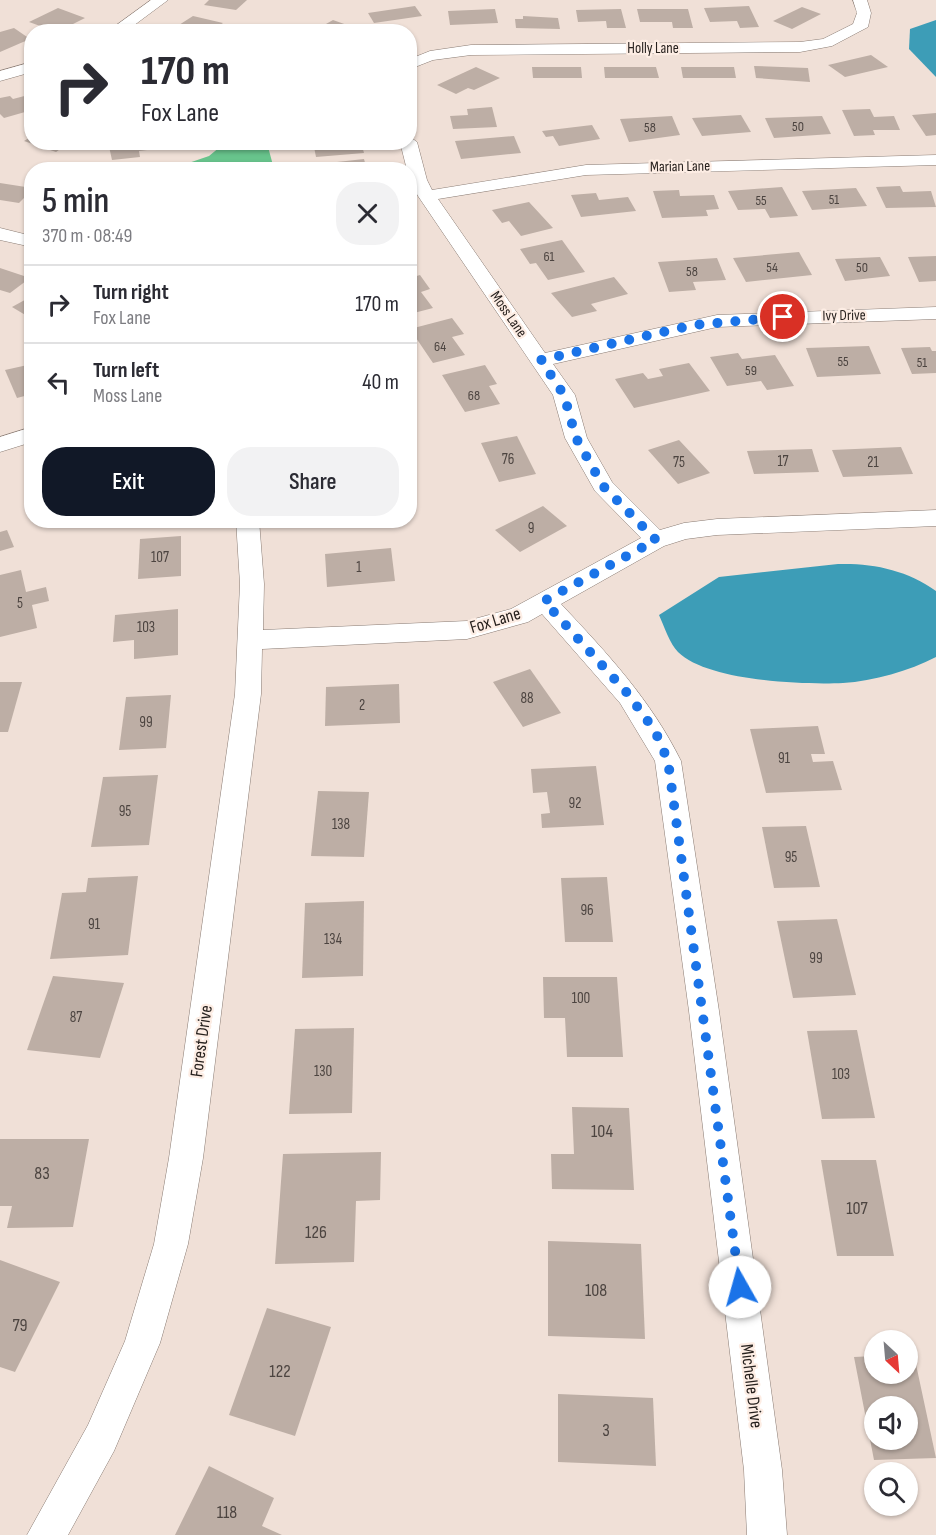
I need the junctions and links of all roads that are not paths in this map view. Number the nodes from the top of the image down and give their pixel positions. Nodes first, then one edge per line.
1 (161, 0) edge
2 (860, 0) edge
3 (126, 24) edge
4 (417, 60) edge
5 (24, 69) edge
6 (0, 76) edge
7 (936, 160) edge
8 (417, 176) edge
9 (427, 196) junction
10 (0, 234) edge
11 (24, 240) edge
12 (936, 313) edge
13 (541, 360) junction
14 (24, 437) edge
15 (0, 445) edge
16 (936, 518) edge
17 (248, 528) edge
18 (656, 540) junction
19 (544, 601) junction
20 (250, 640) junction
21 (47, 1535) edge
22 (767, 1535) edge

1 - 3 street
2 - 4 street, Holly Lane
5 - 6 street
7 - 9 street, Marian Lane
8 - 9 street, Moss Lane
9 - 13 street, Moss Lane
10 - 11 street
12 - 13 street, Ivy Drive
13 - 18 street, Moss Lane
14 - 15 street
16 - 18 street, Fox Lane
17 - 20 street, Forest Drive
18 - 19 street, Fox Lane
19 - 20 street, Fox Lane
19 - 22 street, Michelle Drive
20 - 21 street, Forest Drive

